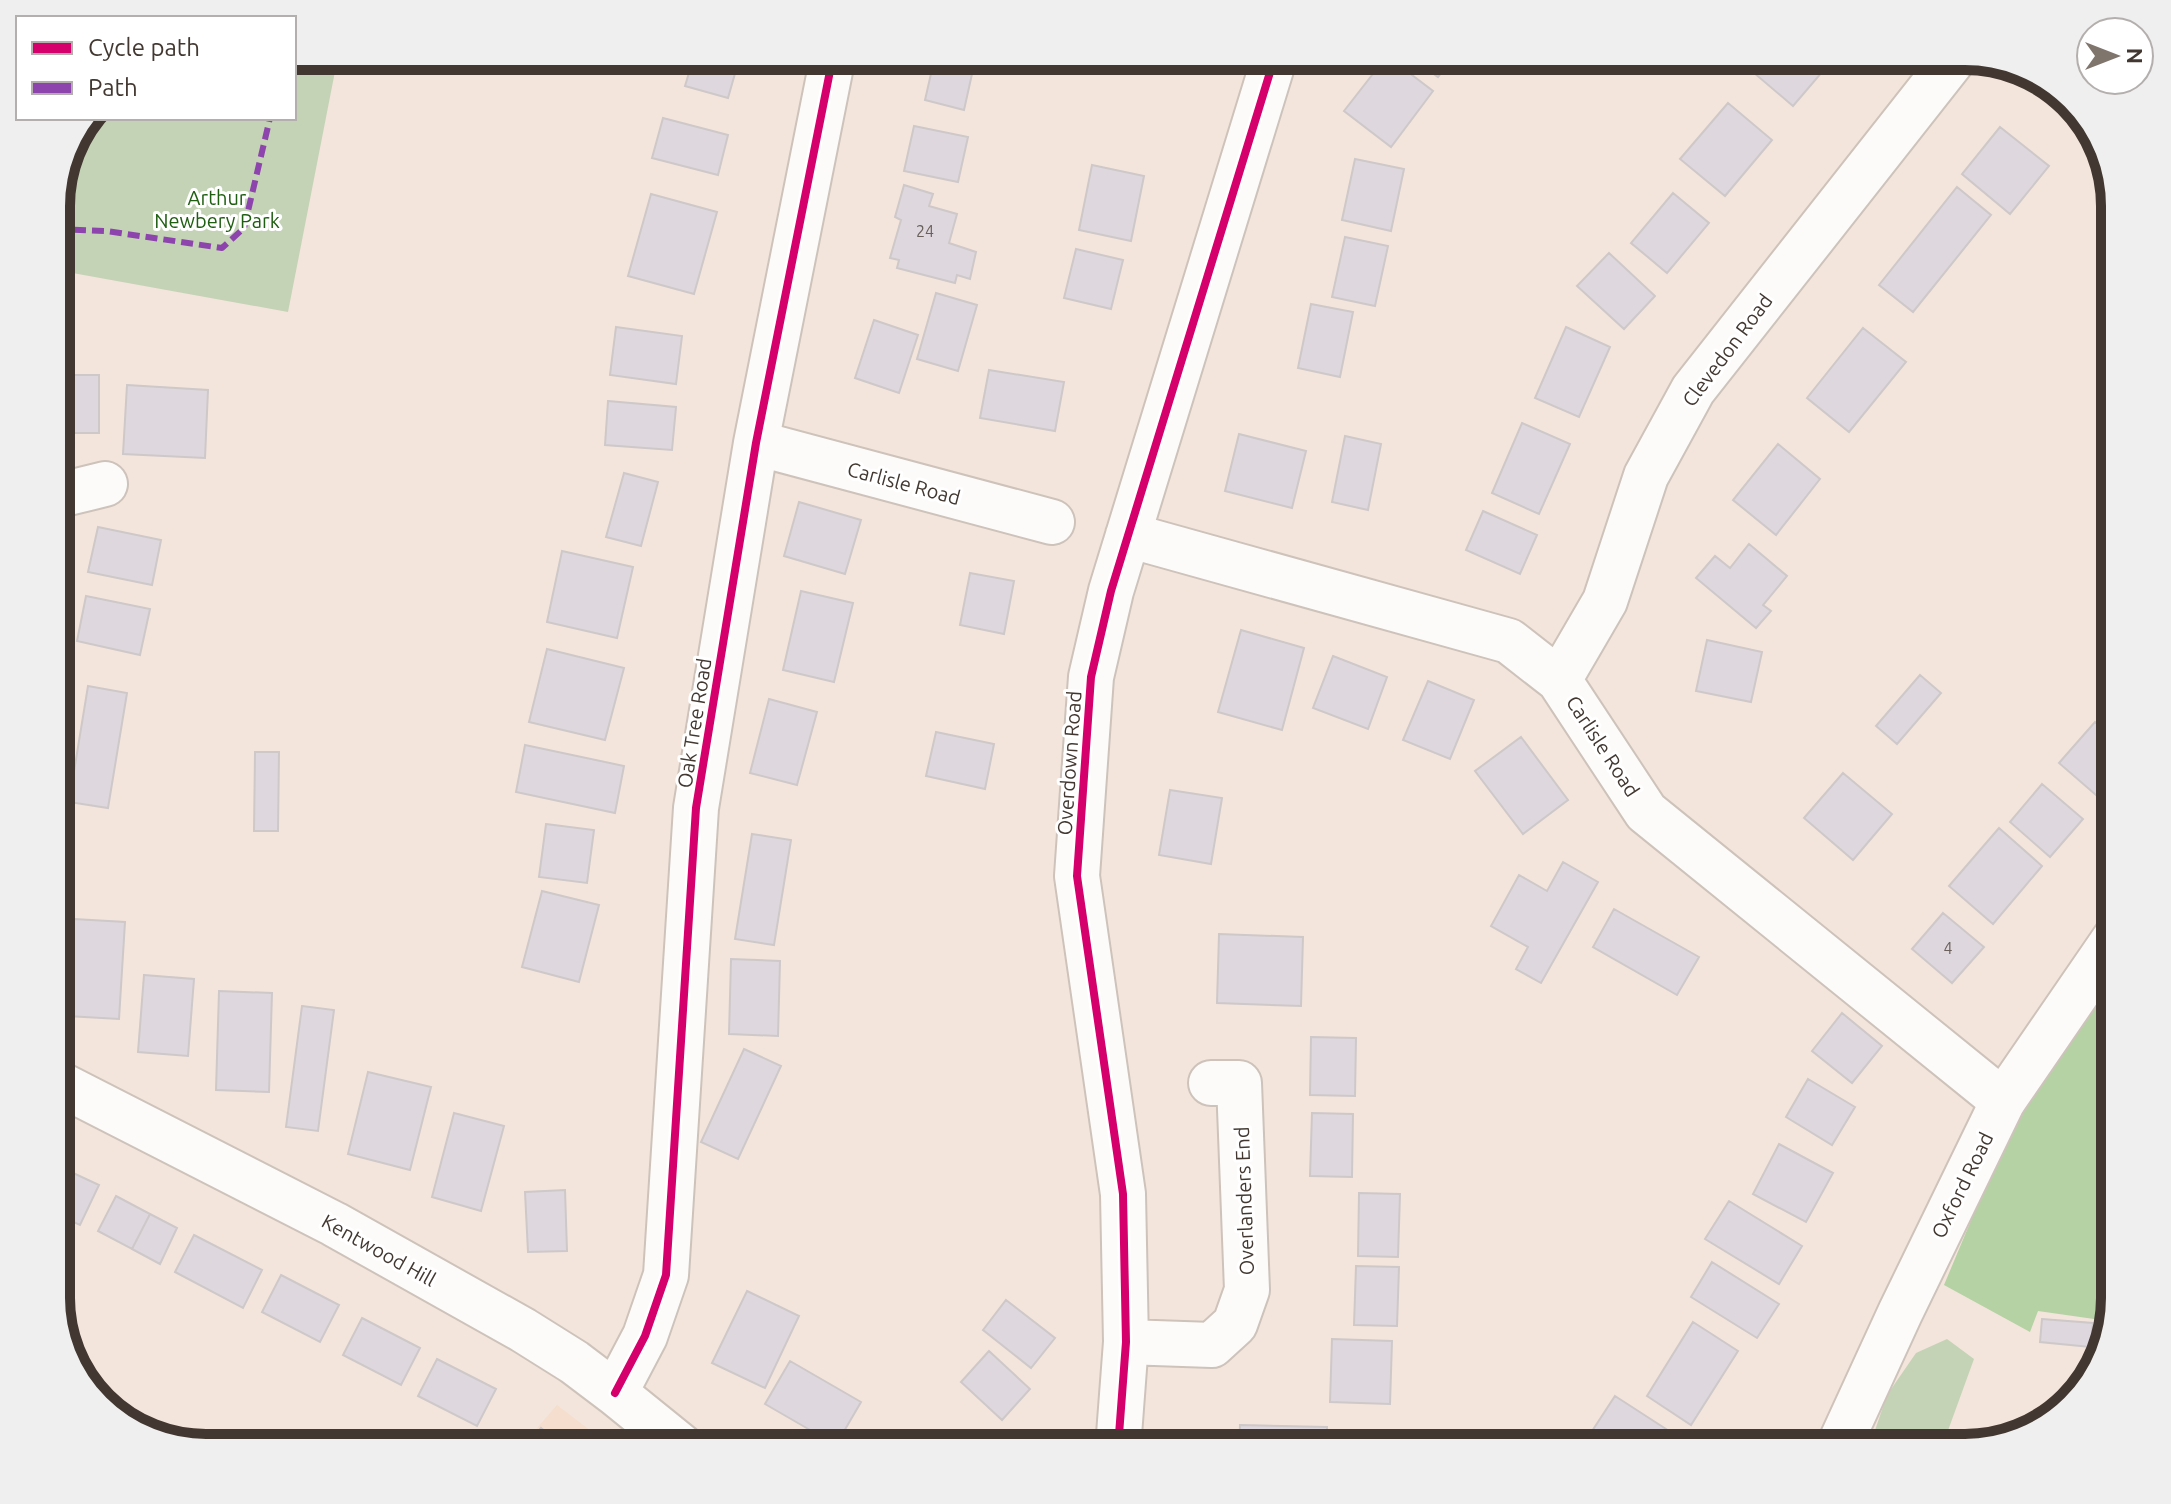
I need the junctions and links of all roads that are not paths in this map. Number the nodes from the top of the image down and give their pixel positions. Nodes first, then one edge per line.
1 (830, 70) edge
2 (1271, 70) edge
3 (1945, 70) edge
4 (756, 443) junction
5 (105, 484) dead end
6 (70, 493) edge
7 (1052, 522) dead end
8 (1128, 535) junction
9 (1559, 680) junction
10 (2101, 958) edge
11 (1211, 1083) dead end
12 (70, 1089) edge
13 (2003, 1101) junction
14 (1126, 1342) junction
15 (615, 1393) junction
16 (666, 1434) edge
17 (1119, 1434) edge
18 (1844, 1434) edge

1 - 4 street, Oak Tree Road
2 - 8 street, Overdown Road
3 - 9 street, Clevedon Road
4 - 7 street, Carlisle Road
4 - 15 street, Oak Tree Road
5 - 6 street
8 - 9 street, Carlisle Road
8 - 14 street, Overdown Road
9 - 13 street, Carlisle Road
10 - 13 street, Oxford Road
11 - 14 street, Overlanders End
12 - 15 street, Kentwood Hill
13 - 18 street, Oxford Road
14 - 17 street, Overdown Road
15 - 16 street, Kentwood Hill

